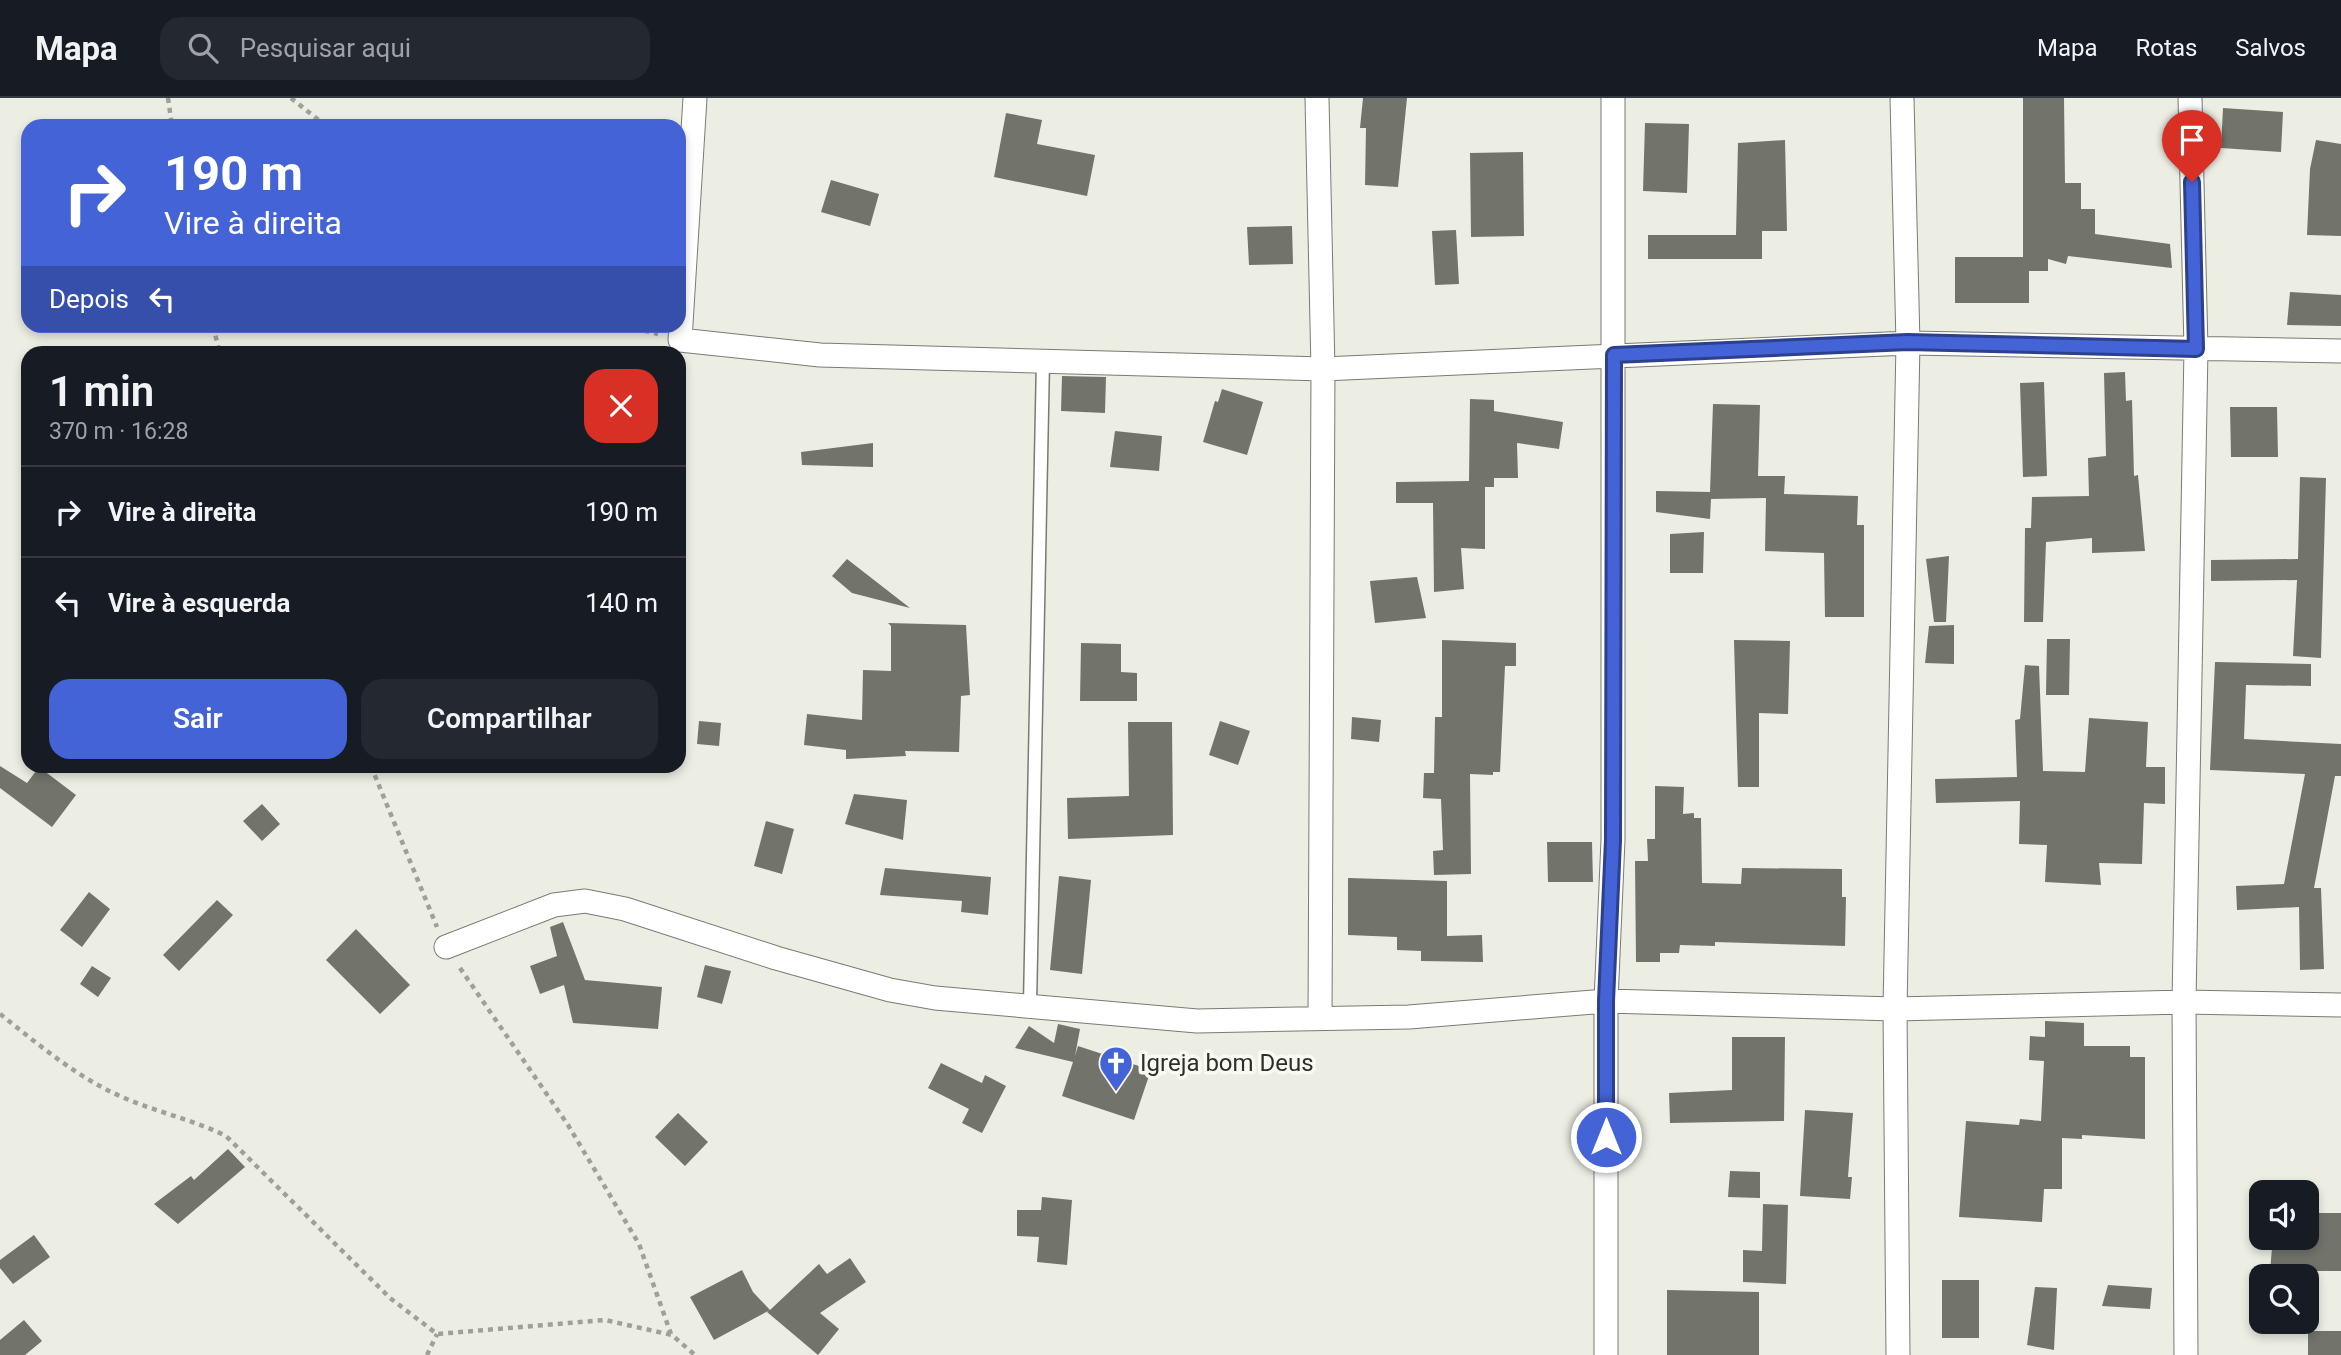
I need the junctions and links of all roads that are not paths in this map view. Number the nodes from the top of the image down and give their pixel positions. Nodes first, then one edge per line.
1 (695, 98) edge
2 (1317, 98) edge
3 (1614, 98) edge
4 (1902, 98) edge
5 (2190, 98) edge
6 (686, 243) edge
7 (680, 333) edge
8 (1908, 342) junction
9 (2196, 349) junction
10 (2341, 351) edge
11 (1614, 355) junction
12 (1042, 360) junction
13 (1323, 369) junction
14 (446, 947) road end
15 (1606, 1001) junction
16 (2184, 1002) junction
17 (1030, 1004) junction
18 (2341, 1005) edge
19 (1895, 1009) junction
20 (1320, 1018) junction
21 (1606, 1355) edge
22 (1898, 1355) edge
23 (2186, 1355) edge

1 - 6 street
2 - 13 street
3 - 11 street
4 - 8 street
5 - 9 street
7 - 12 street
8 - 9 street
8 - 11 street
8 - 19 street
9 - 10 street
9 - 16 street
11 - 13 street
11 - 15 street
12 - 13 street
12 - 17 lane
13 - 20 street
14 - 17 street
15 - 19 street
15 - 20 street
15 - 21 street
16 - 18 street
16 - 19 street
16 - 23 street
17 - 20 street
19 - 22 street

